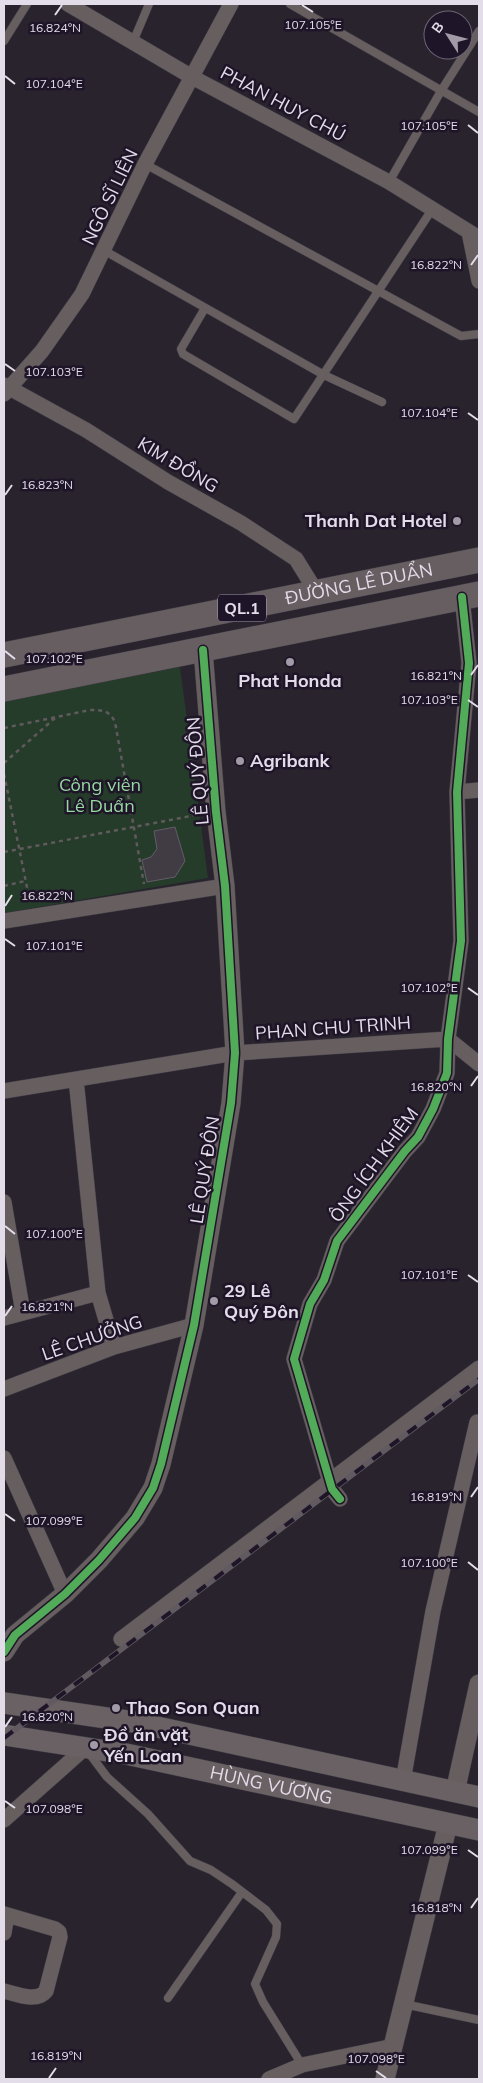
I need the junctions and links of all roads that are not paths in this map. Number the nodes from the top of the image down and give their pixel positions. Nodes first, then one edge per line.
1 (26, 4) edge
2 (68, 4) edge
3 (149, 4) edge
4 (231, 4) edge
5 (290, 4) edge
6 (479, 31) edge
7 (4, 41) edge
8 (133, 42) junction
9 (192, 76) junction
10 (441, 92) junction
11 (479, 112) edge
12 (145, 164) junction
13 (389, 182) junction
14 (433, 208) junction
15 (474, 235) edge
16 (105, 251) junction
17 (479, 281) edge
18 (379, 291) junction
19 (205, 308) junction
20 (479, 334) edge
21 (324, 375) junction
22 (5, 389) edge
23 (382, 402) dead end
24 (479, 560) edge
25 (317, 593) junction
26 (471, 596) edge
27 (195, 618) junction
28 (202, 650) junction
29 (4, 655) edge
30 (4, 689) edge
31 (479, 790) edge
32 (457, 792) junction
33 (225, 886) junction
34 (4, 921) edge
35 (448, 1039) junction
36 (235, 1053) junction
37 (479, 1064) edge
38 (76, 1079) junction
39 (4, 1091) edge
40 (4, 1202) edge
41 (98, 1293) junction
42 (23, 1312) junction
43 (4, 1318) edge
44 (194, 1325) junction
45 (114, 1347) junction
46 (479, 1368) edge
47 (4, 1389) edge
48 (477, 1422) dead end
49 (4, 1458) edge
50 (330, 1481) junction
51 (340, 1499) dead end
52 (65, 1594) junction
53 (10, 1637) edge
54 (121, 1639) dead end
55 (4, 1652) edge
56 (479, 1684) edge
57 (4, 1703) edge
58 (4, 1735) edge
59 (85, 1748) junction
60 (402, 1781) junction
61 (455, 1792) junction
62 (479, 1797) edge
63 (4, 1820) edge
64 (448, 1824) junction
65 (479, 1830) edge
66 (242, 1892) junction
67 (6, 1914) edge
68 (4, 1933) edge
69 (4, 1991) edge
70 (168, 1998) dead end
71 (404, 2004) junction
72 (479, 2020) edge
73 (394, 2046) junction
74 (302, 2065) junction
75 (269, 2079) edge
76 (385, 2079) edge

1 - 7 lane
2 - 8 street, PHAN HUY CHÚ
3 - 8 lane
4 - 9 street, NGÔ SĨ LIÊN
5 - 10 lane
6 - 10 lane
8 - 9 street, PHAN HUY CHÚ
9 - 12 street, NGÔ SĨ LIÊN
9 - 13 street, PHAN HUY CHÚ
10 - 11 lane
10 - 13 lane
12 - 16 street, NGÔ SĨ LIÊN
12 - 18 lane
13 - 14 street, PHAN HUY CHÚ
14 - 15 street, PHAN HUY CHÚ
14 - 18 lane
15 - 17 street
16 - 19 lane
16 - 22 street, NGÔ SĨ LIÊN
18 - 20 lane
18 - 21 lane
19 - 21 lane
19 - 21 lane
21 - 23 lane
22 - 25 street, KIM ĐỒNG
24 - 25 highway, ĐƯỜNG LÊ DUẨN / QL.1
25 - 27 highway, ĐƯỜNG LÊ DUẨN / QL.1
26 - 28 highway, ĐƯỜNG LÊ DUẨN / QL.1
26 - 32 street, ÔNG ÍCH KHIÊM
27 - 28 highway
27 - 29 highway, ĐƯỜNG LÊ DUẨN / QL.1
28 - 30 highway, ĐƯỜNG LÊ DUẨN / QL.1
28 - 33 street, LÊ QUÝ ĐÔN
31 - 32 street
32 - 35 street, ÔNG ÍCH KHIÊM
33 - 34 street
33 - 36 street, LÊ QUÝ ĐÔN
35 - 36 street, PHAN CHU TRINH
35 - 37 street
35 - 50 street, ÔNG ÍCH KHIÊM
36 - 38 street, PHAN CHU TRINH
36 - 44 street, LÊ QUÝ ĐÔN
38 - 39 street, PHAN CHU TRINH
38 - 41 street
40 - 42 street
41 - 42 street
41 - 45 street
42 - 43 street
44 - 45 street, LÊ CHƯỞNG
44 - 52 street, LÊ QUÝ ĐÔN
45 - 47 street, LÊ CHƯỞNG
46 - 50 street
48 - 60 street
49 - 52 street
50 - 51 street, ÔNG ÍCH KHIÊM
50 - 54 street
52 - 53 street, LÊ QUÝ ĐÔN
53 - 55 street, LÊ QUÝ ĐÔN
56 - 61 street
57 - 60 main road, HÙNG VƯƠNG
58 - 59 main road, HÙNG VƯƠNG
59 - 63 street
59 - 64 main road, HÙNG VƯƠNG
59 - 66 lane
60 - 61 main road, HÙNG VƯƠNG
61 - 62 main road, HÙNG VƯƠNG
61 - 64 main road
64 - 65 main road, HÙNG VƯƠNG
64 - 71 street
66 - 70 lane
66 - 74 lane
67 - 68 street
67 - 69 street
71 - 72 lane
71 - 73 street
73 - 74 street
73 - 76 street
74 - 75 street

